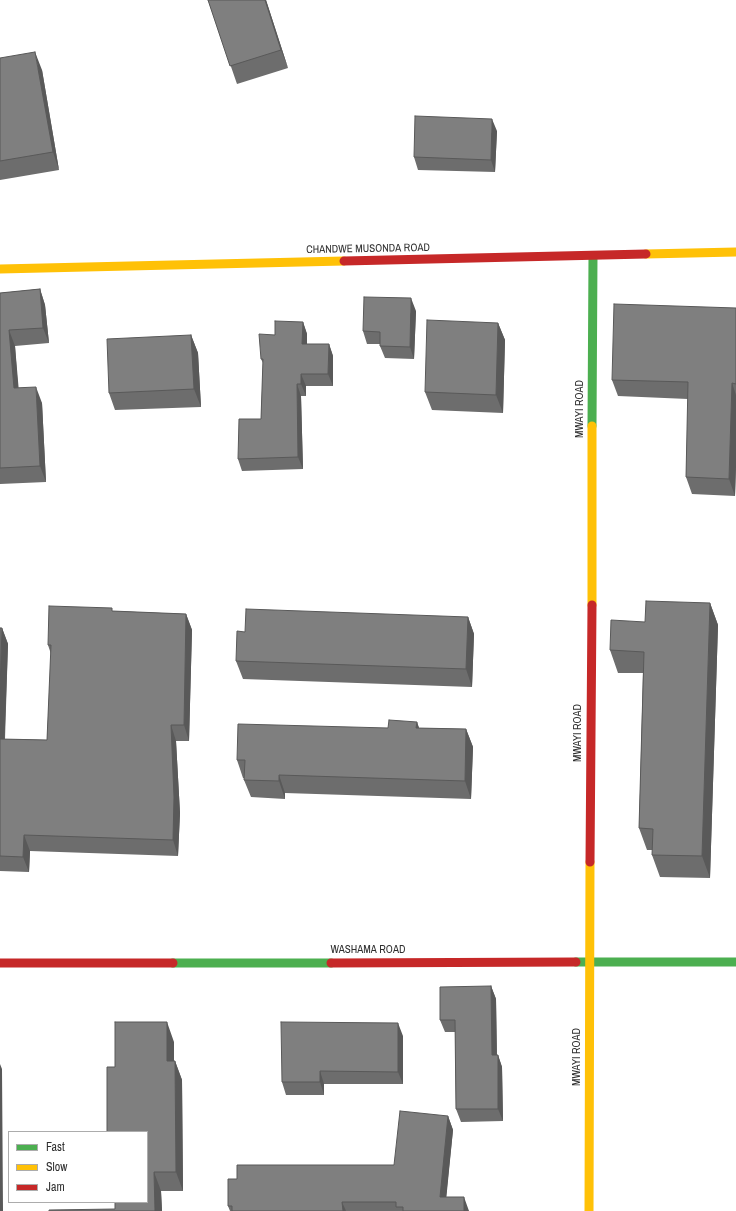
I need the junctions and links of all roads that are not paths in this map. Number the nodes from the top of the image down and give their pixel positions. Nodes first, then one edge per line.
1 (736, 252) edge
2 (592, 256) junction
3 (0, 268) edge
4 (590, 962) junction
5 (736, 962) edge
6 (0, 963) edge
7 (590, 1211) edge

1 - 2 street, CHANDWE MUSONDA ROAD
2 - 3 street, CHANDWE MUSONDA ROAD
2 - 4 street, MWAYI ROAD
4 - 5 street, WASHAMA ROAD
4 - 6 street, WASHAMA ROAD
4 - 7 street, MWAYI ROAD

